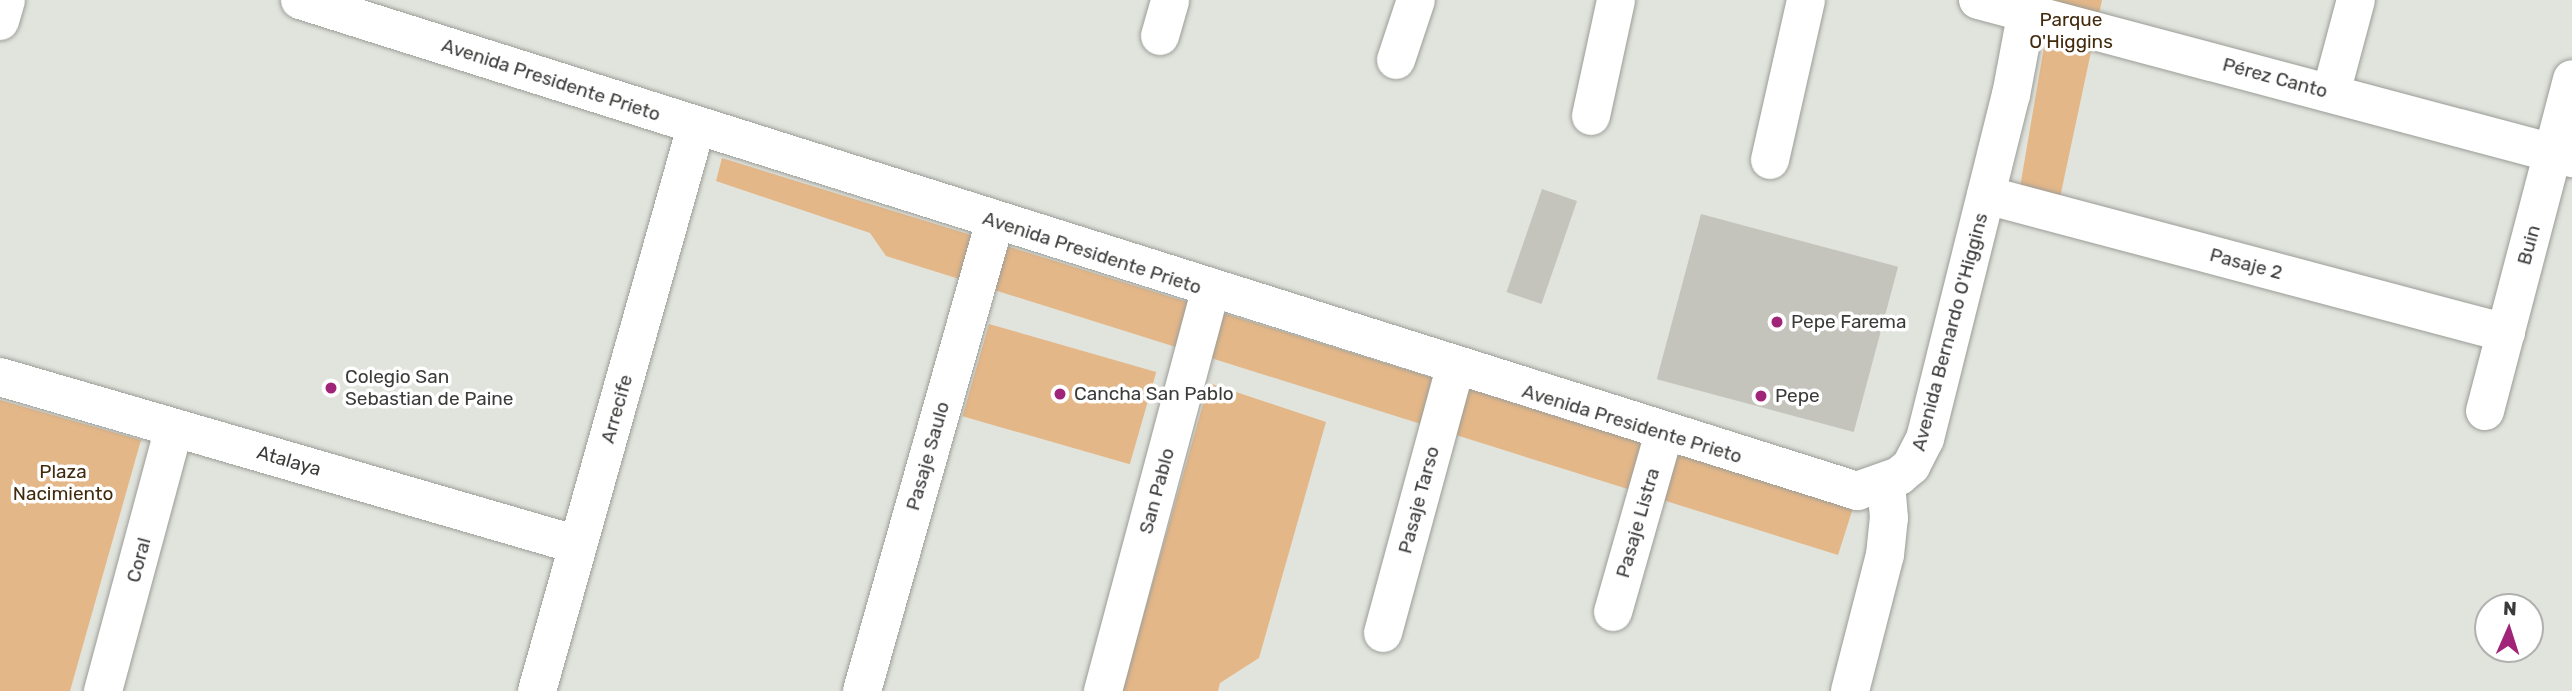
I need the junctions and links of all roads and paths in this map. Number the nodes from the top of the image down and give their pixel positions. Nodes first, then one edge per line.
1 (6, 0) edge
2 (300, 0) edge
3 (1170, 0) edge
4 (1416, 0) edge
5 (1616, 0) edge
6 (1806, 0) edge
7 (1978, 0) edge
8 (2356, 0) edge
9 (2028, 6) edge
10 (0, 22) edge
11 (1160, 36) dead end
12 (1396, 60) dead end
13 (2572, 79) edge
14 (2332, 93) junction
15 (1591, 116) dead end
16 (696, 127) junction
17 (2563, 155) edge
18 (1770, 160) dead end
19 (1986, 195) junction
20 (995, 222) junction
21 (1210, 290) junction
22 (2506, 333) junction
23 (1455, 368) junction
24 (0, 377) edge
25 (2485, 411) dead end
26 (174, 428) junction
27 (1664, 433) junction
28 (1886, 485) junction
29 (578, 545) junction
30 (1613, 612) dead end
31 (1383, 633) dead end
32 (103, 691) edge
33 (537, 691) edge
34 (862, 691) edge
35 (1103, 691) edge
36 (1850, 691) edge

1 - 10 street
2 - 16 street, Avenida Presidente Prieto
3 - 11 street
4 - 12 street
5 - 15 street
6 - 18 street
7 - 9 street, Pérez Canto
8 - 14 street
9 - 14 street, Pérez Canto
9 - 19 street, Avenida Bernardo O'Higgins
13 - 17 street, Buin
14 - 17 street, Pérez Canto
16 - 20 street, Avenida Presidente Prieto
16 - 29 street, Arrecife
17 - 22 street, Buin
19 - 22 street, Pasaje 2
19 - 28 street, Avenida Bernardo O'Higgins
20 - 21 street, Avenida Presidente Prieto
20 - 34 street, Pasaje Saulo
21 - 23 street, Avenida Presidente Prieto
21 - 35 street, San Pablo
22 - 25 street, Buin
23 - 27 street, Avenida Presidente Prieto
23 - 31 street, Pasaje Tarso
24 - 26 street, Atalaya
26 - 29 street, Atalaya
26 - 32 street, Coral
27 - 28 street, Avenida Presidente Prieto
27 - 30 street, Pasaje Listra
28 - 36 street
29 - 33 street, Arrecife

